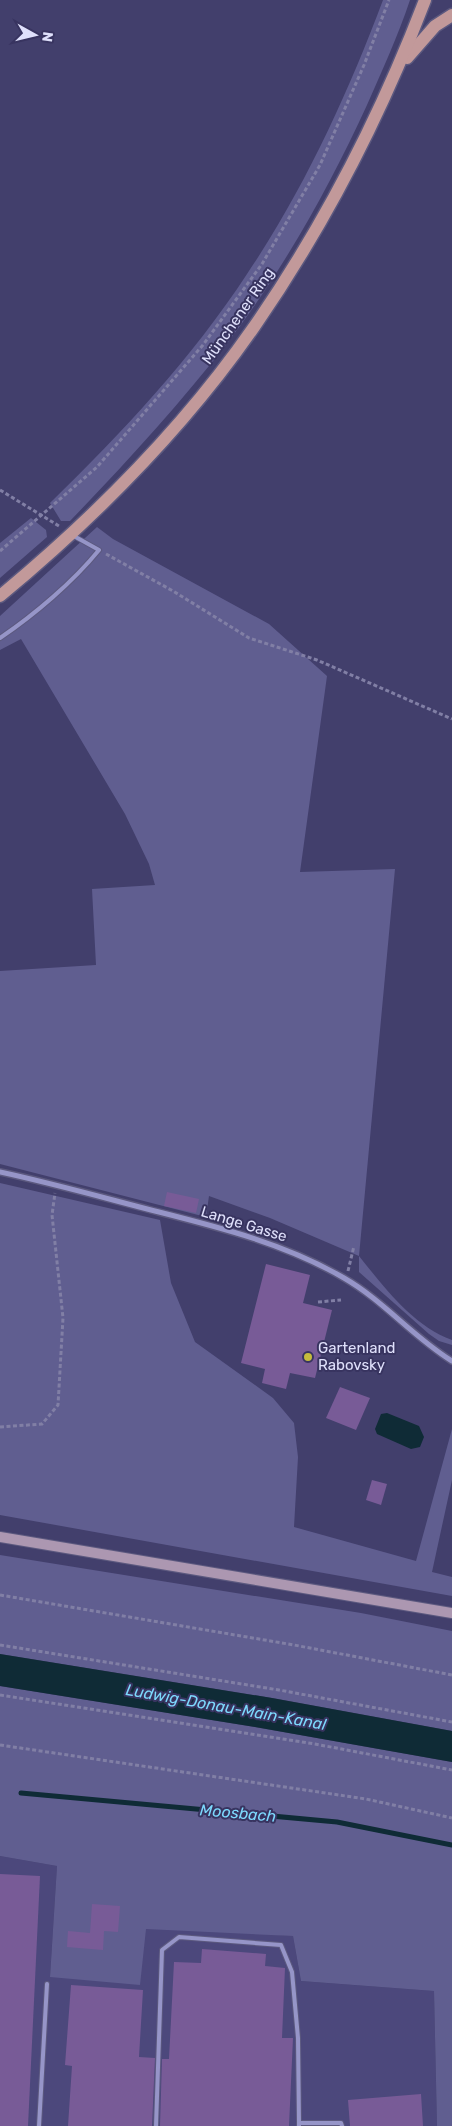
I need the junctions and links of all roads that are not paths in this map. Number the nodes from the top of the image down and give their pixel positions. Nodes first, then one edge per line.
1 (425, 0) edge
2 (452, 15) edge
3 (394, 76) junction
4 (70, 533) junction
5 (0, 596) edge
6 (0, 638) edge
7 (0, 1172) edge
8 (452, 1361) edge
9 (0, 1537) edge
10 (452, 1613) edge
11 (47, 1984) dead end
12 (299, 2125) edge
13 (40, 2126) edge
14 (156, 2126) edge
15 (342, 2126) edge

1 - 3 main road, Münchener Ring
2 - 3 main road
3 - 4 main road, Münchener Ring
4 - 5 main road, Münchener Ring
4 - 6 lane
7 - 8 street, Lange Gasse
9 - 10 main road
11 - 13 lane
12 - 14 lane
12 - 15 lane

